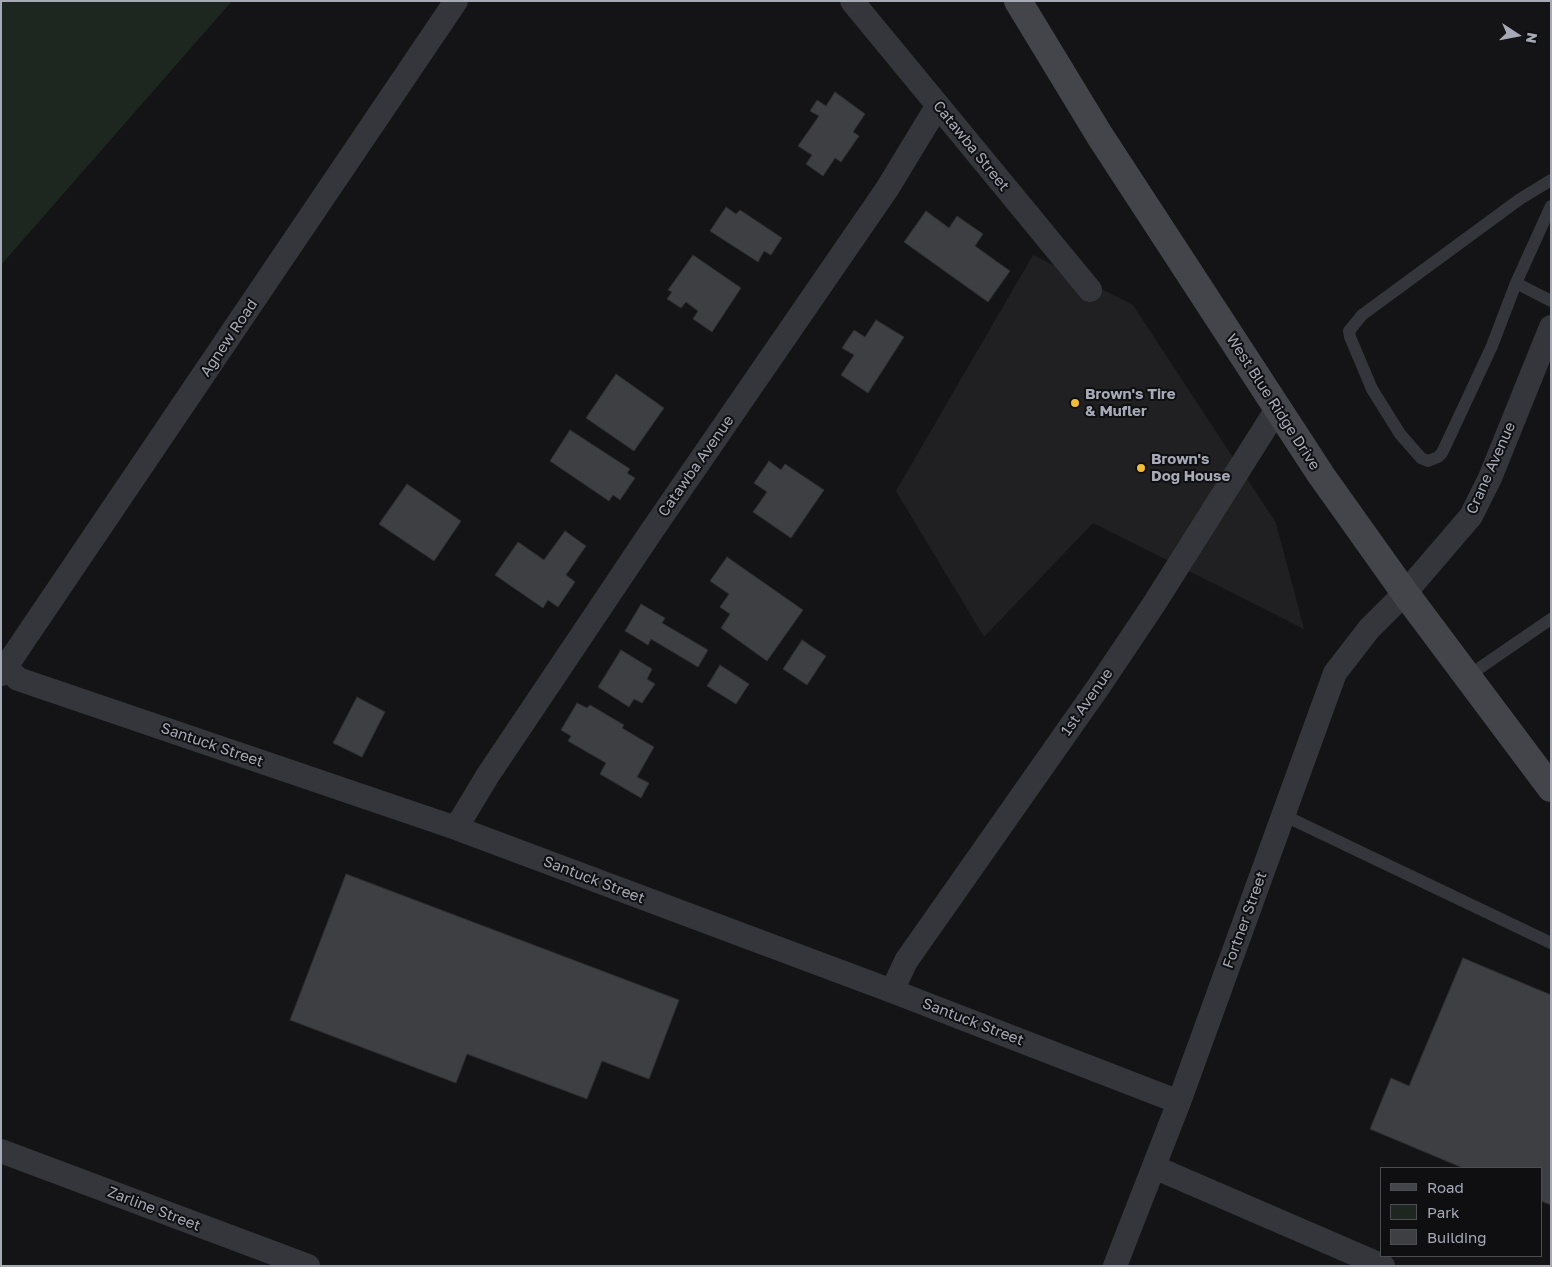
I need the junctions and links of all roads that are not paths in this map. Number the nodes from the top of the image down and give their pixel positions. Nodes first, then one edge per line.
1 (456, 1) edge
2 (852, 1) edge
3 (1018, 1) edge
4 (938, 105) junction
5 (1551, 180) edge
6 (1551, 206) edge
7 (1516, 283) junction
8 (1090, 290) dead end
9 (1551, 301) edge
10 (1551, 327) edge
11 (1277, 409) junction
12 (1405, 593) junction
13 (1551, 618) edge
14 (4, 670) edge
15 (1468, 676) junction
16 (1551, 788) edge
17 (1283, 815) junction
18 (456, 828) junction
19 (1551, 943) edge
20 (892, 991) junction
21 (1179, 1102) junction
22 (1, 1151) edge
23 (1154, 1167) junction
24 (308, 1266) edge
25 (1116, 1266) edge
26 (1383, 1266) edge

1 - 14 street, Agnew Road
2 - 4 street, Catawba Street
3 - 11 main road, West Blue Ridge Drive
4 - 8 street, Catawba Street
4 - 18 street, Catawba Avenue
5 - 7 lane
6 - 7 lane
7 - 9 lane
10 - 12 street, Crane Avenue
11 - 12 main road, West Blue Ridge Drive
11 - 20 street, 1st Avenue
12 - 15 main road, West Blue Ridge Drive
12 - 17 street, Fortner Street
13 - 15 lane
14 - 18 street, Santuck Street
15 - 16 main road, West Blue Ridge Drive
17 - 19 lane
17 - 21 street, Fortner Street
18 - 20 street, Santuck Street
20 - 21 street, Santuck Street
21 - 23 street, Fortner Street
22 - 24 street, Zarline Street
23 - 25 street, Fortner Street
23 - 26 street

